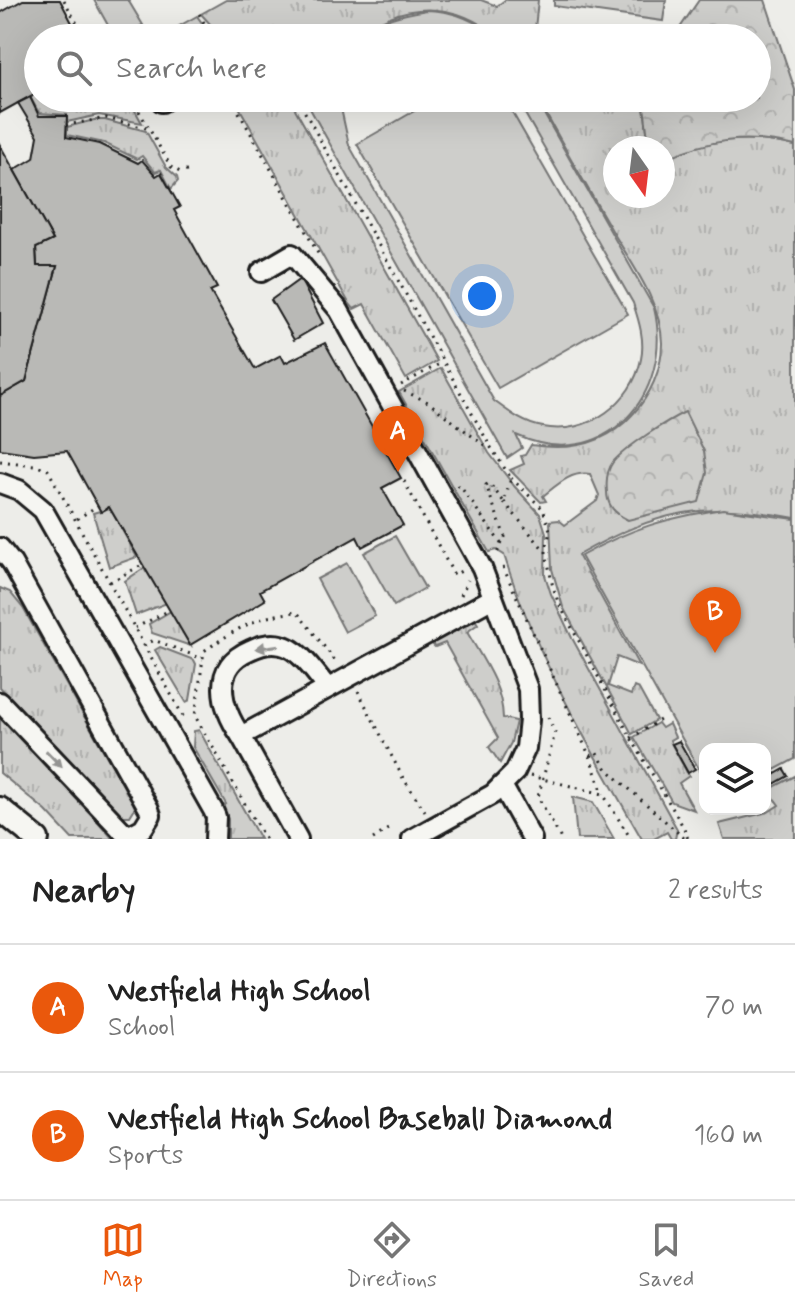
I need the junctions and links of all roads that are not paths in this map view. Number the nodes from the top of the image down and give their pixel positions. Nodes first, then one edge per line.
1 (261, 272) dead end
2 (0, 483) edge
3 (0, 548) edge
4 (493, 598) junction
5 (327, 687) junction
6 (0, 702) edge
7 (241, 736) junction
8 (508, 779) junction
9 (0, 809) edge
10 (126, 835) edge
11 (37, 839) edge
12 (215, 839) edge
13 (298, 839) edge
14 (412, 839) edge
15 (532, 839) edge

1 - 4 lane
2 - 12 lane
3 - 10 lane
4 - 5 lane
4 - 8 lane
5 - 7 lane
5 -> 7 lane
6 -> 10 lane
7 - 13 lane
8 - 14 lane
8 - 15 lane
9 - 11 main road

